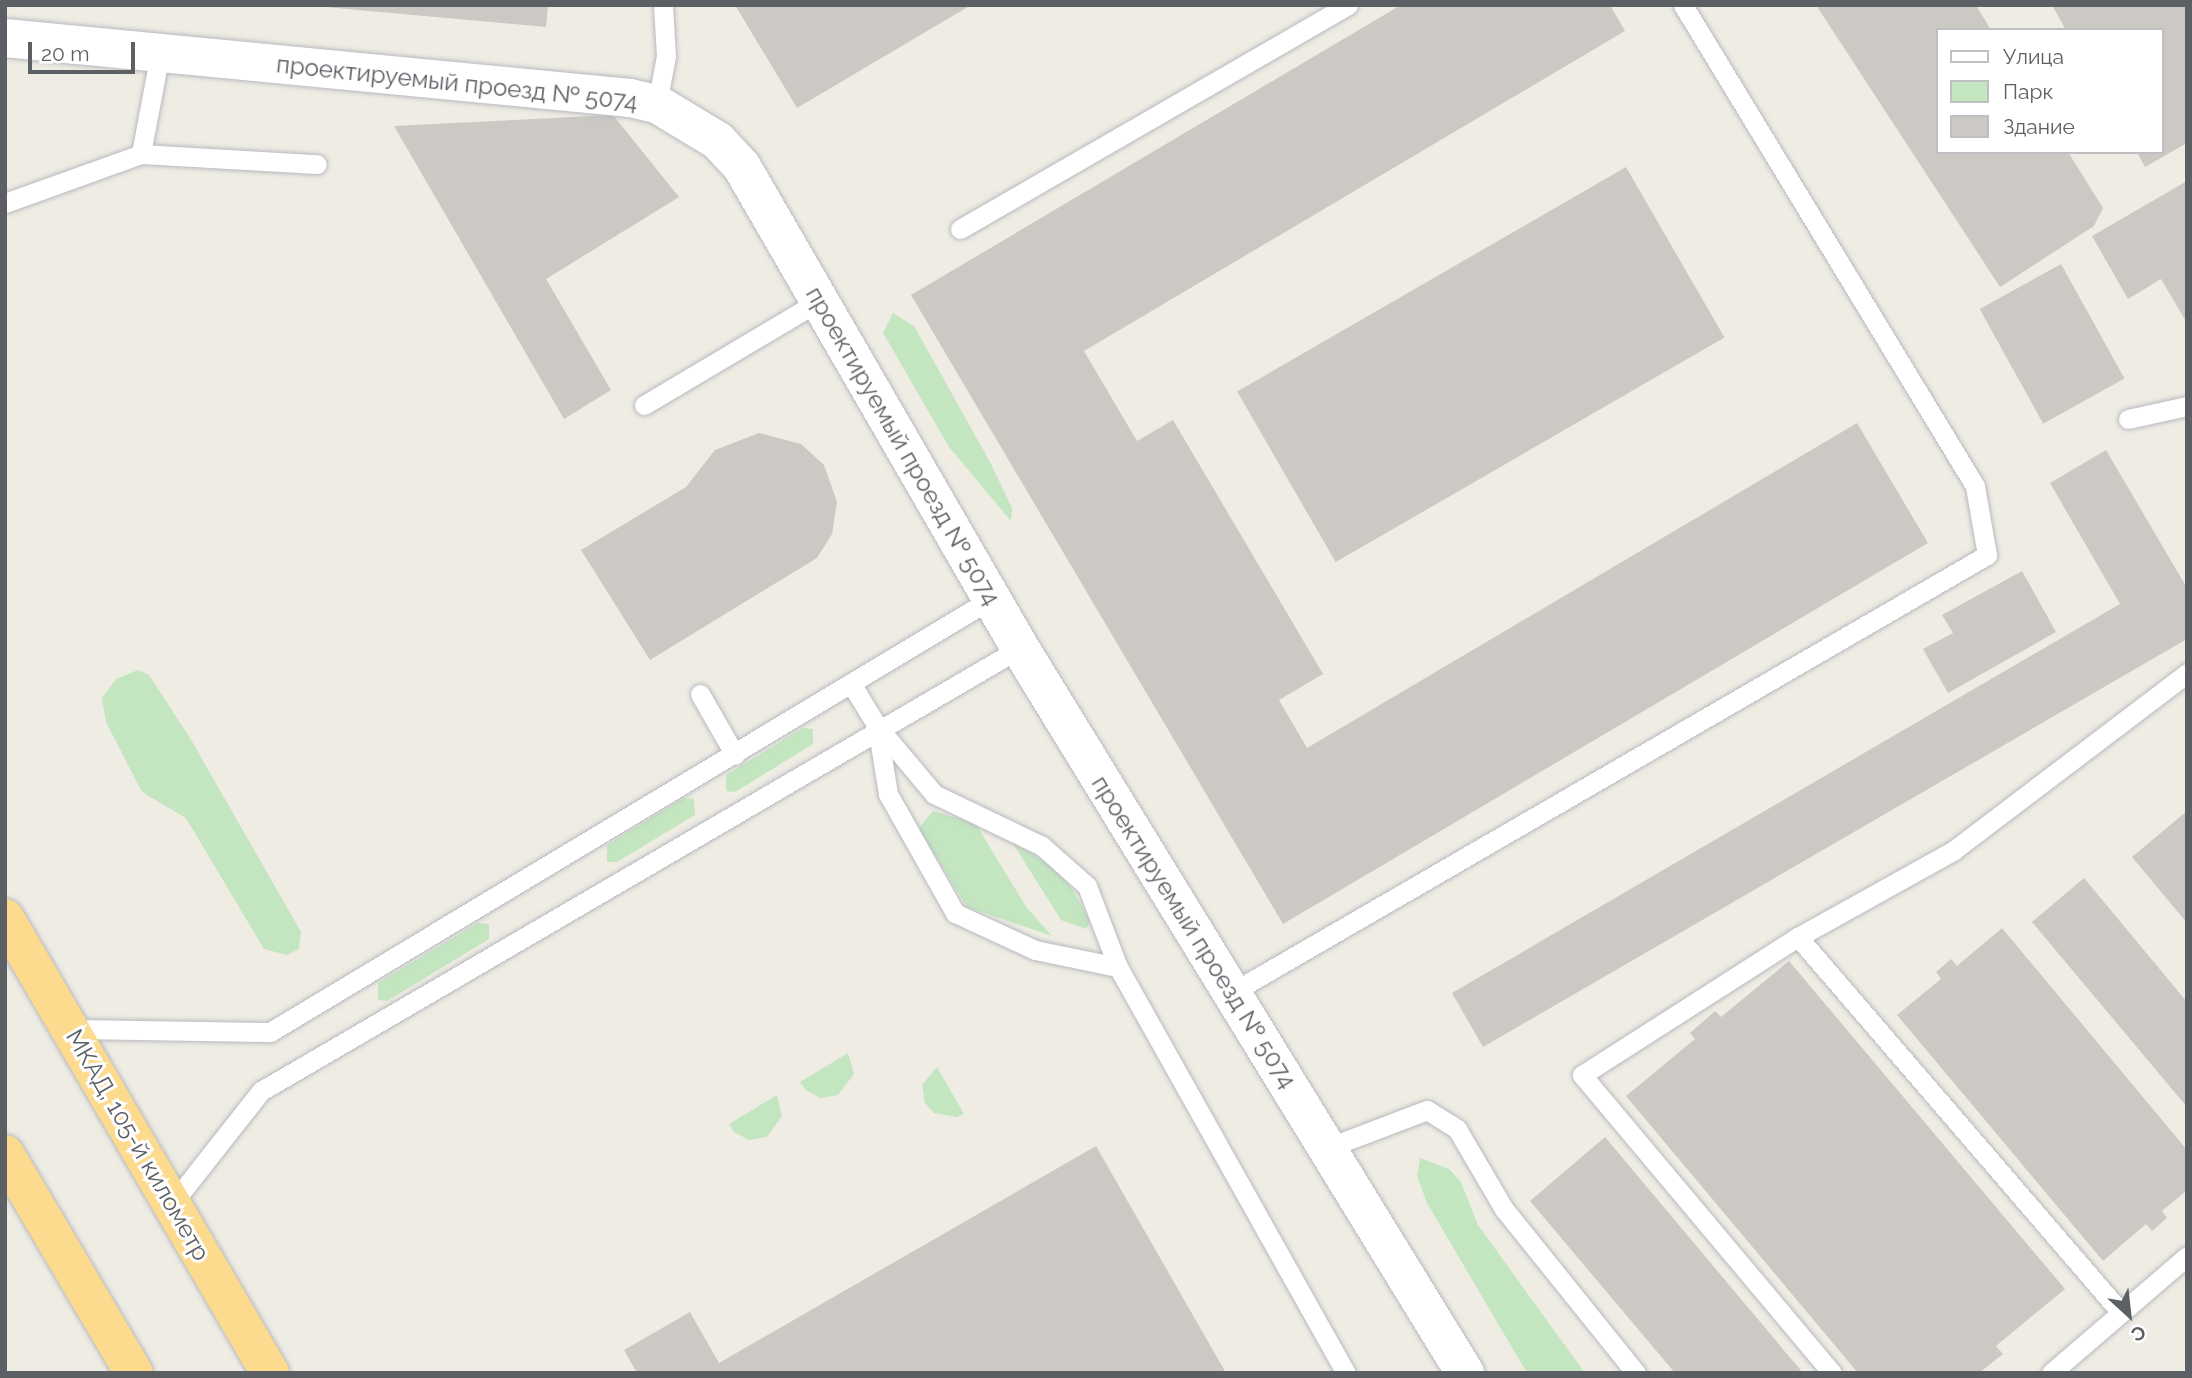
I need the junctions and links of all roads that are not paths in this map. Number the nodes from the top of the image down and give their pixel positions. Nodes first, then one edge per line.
1 (663, 5) edge
2 (1348, 5) edge
3 (1683, 5) edge
4 (5, 37) edge
5 (160, 53) junction
6 (657, 104) junction
7 (141, 154) junction
8 (317, 164) dead end
9 (5, 203) edge
10 (960, 229) dead end
11 (819, 301) junction
12 (644, 405) dead end
13 (2187, 406) edge
14 (2128, 419) dead end
15 (991, 599) junction
16 (1020, 648) junction
17 (2187, 673) edge
18 (852, 685) junction
19 (700, 694) dead end
20 (877, 726) junction
21 (735, 755) junction
22 (5, 918) edge
23 (1798, 937) junction
24 (1118, 967) junction
25 (1231, 993) junction
26 (71, 1029) junction
27 (1326, 1148) junction
28 (5, 1154) edge
29 (172, 1204) junction
30 (2187, 1256) edge
31 (2121, 1312) junction
32 (114, 1355) edge
33 (134, 1373) edge
34 (270, 1373) edge
35 (1346, 1373) edge
36 (1465, 1373) edge
37 (1636, 1373) edge
38 (1832, 1373) edge
39 (2051, 1373) edge

1 - 6 lane
2 - 10 lane
3 - 25 lane
4 - 5 street, проектируемый проезд № 5074
5 - 6 street, проектируемый проезд № 5074
5 - 7 lane
6 - 11 street, проектируемый проезд № 5074
7 - 8 lane
7 - 9 lane
11 - 12 lane
11 - 15 street, проектируемый проезд № 5074
13 - 14 lane
15 - 16 street, проектируемый проезд № 5074
15 - 18 lane
16 - 20 lane
16 - 25 street, проектируемый проезд № 5074
17 - 23 lane
18 - 20 lane
18 - 21 lane
19 - 21 lane
20 - 24 lane
20 - 24 lane
20 - 29 lane
21 - 26 lane
22 - 26 highway, МКАД, 105-й километр
23 - 31 lane
23 - 38 lane
24 - 35 lane
25 - 27 street, проектируемый проезд № 5074
26 - 29 highway, МКАД, 105-й километр
27 - 36 street, проектируемый проезд № 5074
27 - 37 lane
28 - 32 highway
29 - 34 highway, МКАД, 105-й километр
30 - 31 lane
31 - 39 lane
32 - 33 highway

